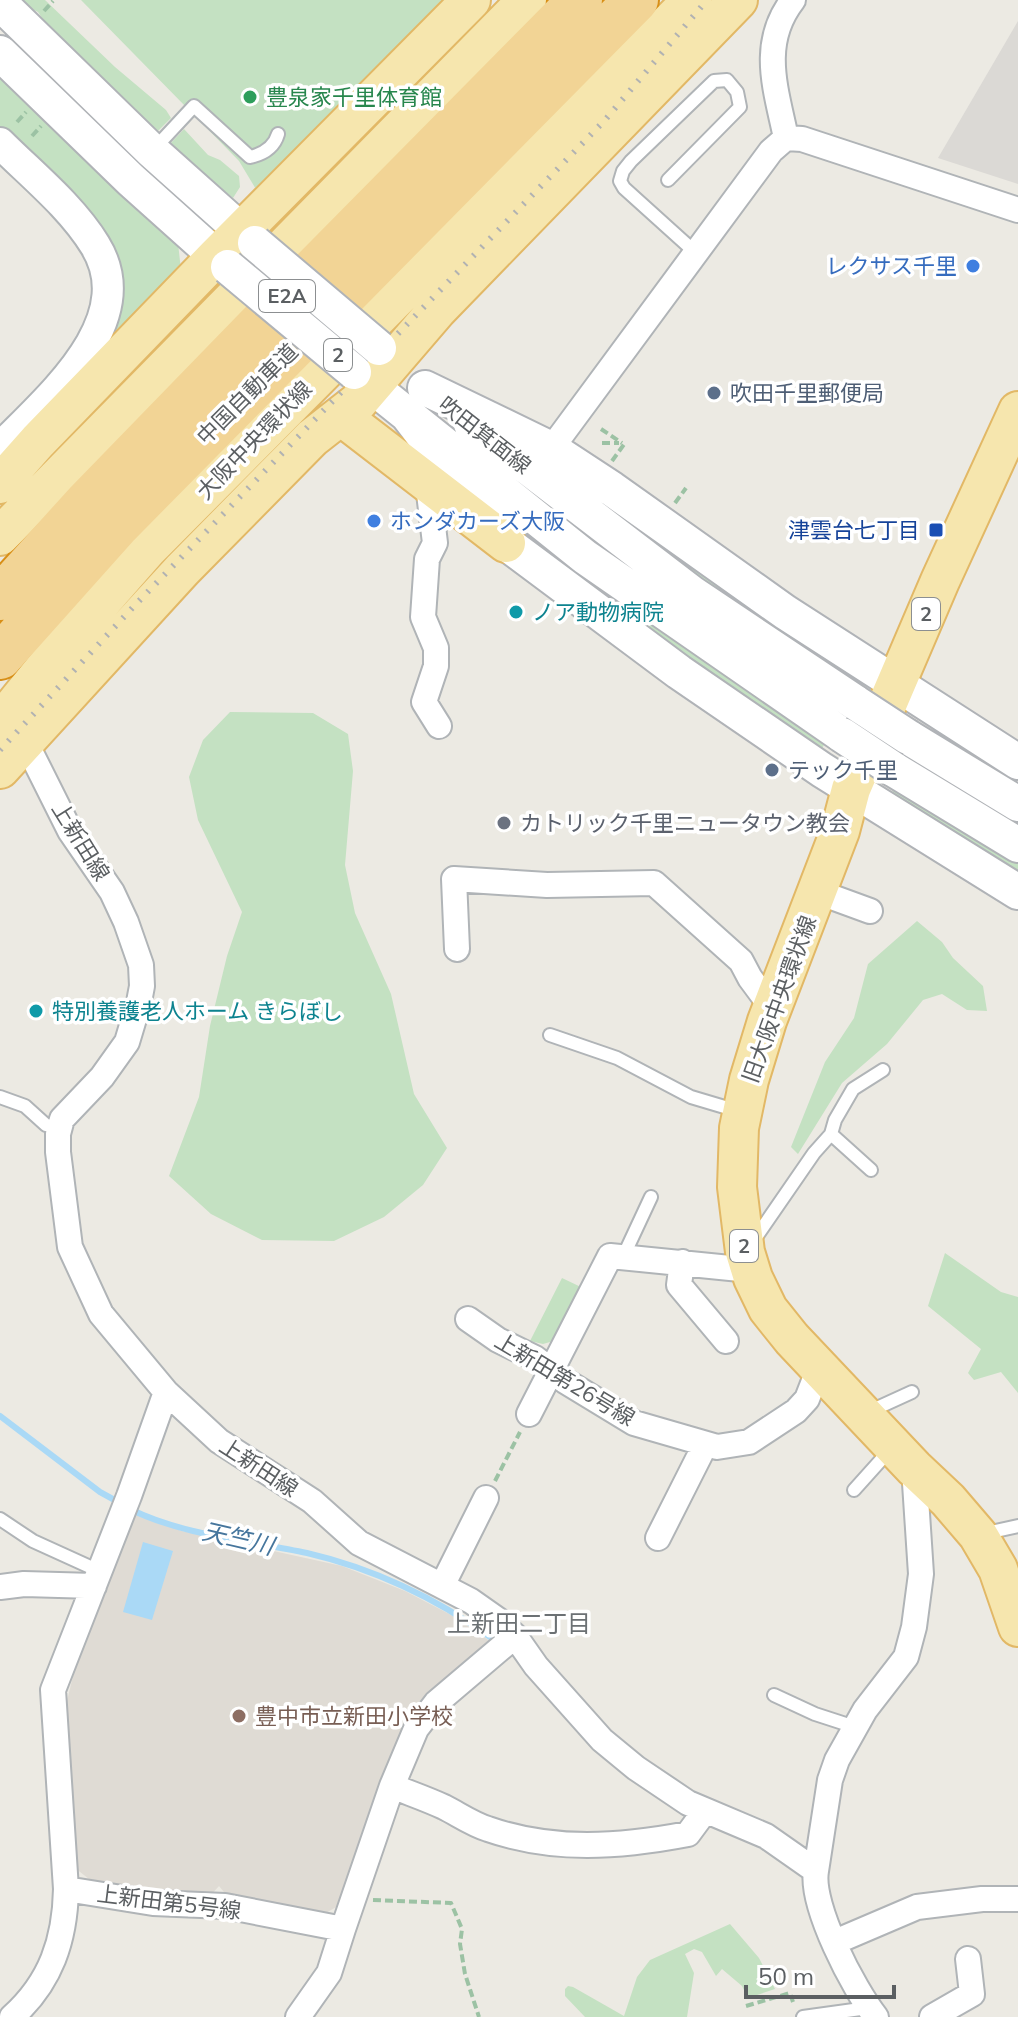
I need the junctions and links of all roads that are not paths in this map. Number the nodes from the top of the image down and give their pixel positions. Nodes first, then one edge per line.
1 (471, 0) edge
2 (527, 0) edge
3 (580, 0) edge
4 (636, 0) edge
5 (692, 0) edge
6 (738, 0) edge
7 (793, 0) edge
8 (0, 3) edge
9 (0, 53) edge
10 (786, 138) junction
11 (0, 143) edge
12 (152, 151) junction
13 (256, 155) dead end
14 (668, 180) dead end
15 (1018, 210) edge
16 (235, 250) junction
17 (696, 253) junction
18 (375, 367) junction
19 (417, 402) junction
20 (341, 416) junction
21 (1014, 429) edge
22 (0, 448) edge
23 (551, 449) junction
24 (0, 484) edge
25 (428, 485) junction
26 (0, 536) edge
27 (506, 543) junction
28 (0, 598) edge
29 (0, 657) edge
30 (896, 685) junction
31 (439, 726) dead end
32 (12, 732) edge
33 (1018, 762) edge
34 (0, 769) edge
35 (851, 789) junction
36 (1018, 804) edge
37 (1018, 845) edge
38 (818, 892) junction
39 (1018, 892) edge
40 (870, 911) dead end
41 (457, 949) dead end
42 (773, 1009) junction
43 (550, 1035) dead end
44 (883, 1070) dead end
45 (0, 1097) edge
46 (741, 1112) junction
47 (59, 1127) junction
48 (831, 1134) junction
49 (871, 1170) dead end
50 (651, 1197) dead end
51 (623, 1257) junction
52 (747, 1261) junction
53 (682, 1262) junction
54 (468, 1319) dead end
55 (726, 1341) dead end
56 (819, 1368) junction
57 (551, 1370) junction
58 (166, 1392) junction
59 (912, 1392) dead end
60 (863, 1414) junction
61 (524, 1424) road end
62 (705, 1445) junction
63 (904, 1457) junction
64 (854, 1490) dead end
65 (486, 1498) dead end
66 (0, 1519) edge
67 (1018, 1526) edge
68 (978, 1535) junction
69 (658, 1538) dead end
70 (96, 1579) junction
71 (442, 1586) junction
72 (0, 1587) edge
73 (1018, 1627) edge
74 (515, 1636) junction
75 (774, 1695) dead end
76 (855, 1727) junction
77 (392, 1786) junction
78 (705, 1811) junction
79 (816, 1871) junction
80 (66, 1889) junction
81 (1018, 1899) edge
82 (343, 1929) junction
83 (835, 1942) junction
84 (968, 1959) dead end
85 (872, 2012) edge
86 (12, 2017) edge
87 (298, 2017) edge
88 (803, 2017) edge
89 (932, 2017) edge

1 - 16 main road
2 - 26 main road
3 - 28 highway, 中国自動車道 / E2A
4 - 29 highway, 中国自動車道 / E2A
5 - 32 main road, 大阪中央環状線 / 2
6 - 18 main road
7 - 10 street
8 - 12 main road, 吹田箕面線
9 - 16 main road, 吹田箕面線
10 - 15 street
10 - 17 street
11 - 22 street
12 - 13 lane
12 - 16 main road, 吹田箕面線
14 - 17 lane
16 - 18 main road, 吹田箕面線, bridge
16 - 24 main road
17 - 23 street
18 - 19 main road, 吹田箕面線
18 - 20 main road
19 - 23 main road
19 - 27 main road
19 - 36 main road, 吹田箕面線, bridge
19 - 37 main road, 吹田箕面線, bridge
20 - 25 main road
20 - 32 main road
21 - 30 main road, 旧大阪中央環状線 / 2
23 - 30 main road
25 - 27 main road
25 - 31 street
27 - 35 main road
30 - 33 main road
30 - 35 main road, 旧大阪中央環状線 / 2
32 - 34 main road
32 - 47 street, 上新田線
35 - 38 main road, 旧大阪中央環状線 / 2
35 - 39 main road
38 - 40 street
38 - 42 main road, 旧大阪中央環状線 / 2
41 - 42 street
42 - 46 main road, 旧大阪中央環状線 / 2
43 - 46 lane
44 - 48 lane
45 - 47 lane
46 - 52 main road, 旧大阪中央環状線 / 2
47 - 58 street, 上新田線
48 - 49 lane
48 - 52 lane
50 - 51 lane
51 - 53 street
51 - 57 street
52 - 53 street
52 - 56 main road, 旧大阪中央環状線 / 2
53 - 55 street
54 - 57 street, 上新田第26号線
56 - 60 main road, 旧大阪中央環状線 / 2
56 - 62 street, 上新田第26号線
57 - 61 street
57 - 62 street, 上新田第26号線
58 - 70 street, 上新田第5号線
58 - 71 street, 上新田線
59 - 60 lane
60 - 63 main road, 旧大阪中央環状線 / 2
62 - 69 street
63 - 64 lane
63 - 68 main road, 旧大阪中央環状線 / 2
63 - 76 street
65 - 71 street
66 - 70 lane
67 - 68 lane
68 - 73 main road, 旧大阪中央環状線 / 2
70 - 72 street
70 - 80 street, 上新田第5号線
71 - 74 street, 上新田線
74 - 77 street
74 - 78 street, 上新田線
75 - 76 lane
76 - 79 street
77 - 78 street
77 - 82 street
78 - 79 street, 上新田線
79 - 83 street
80 - 82 street, 上新田第5号線
80 - 86 street
81 - 83 street
82 - 87 street
83 - 85 street
84 - 89 street
85 - 88 lane

